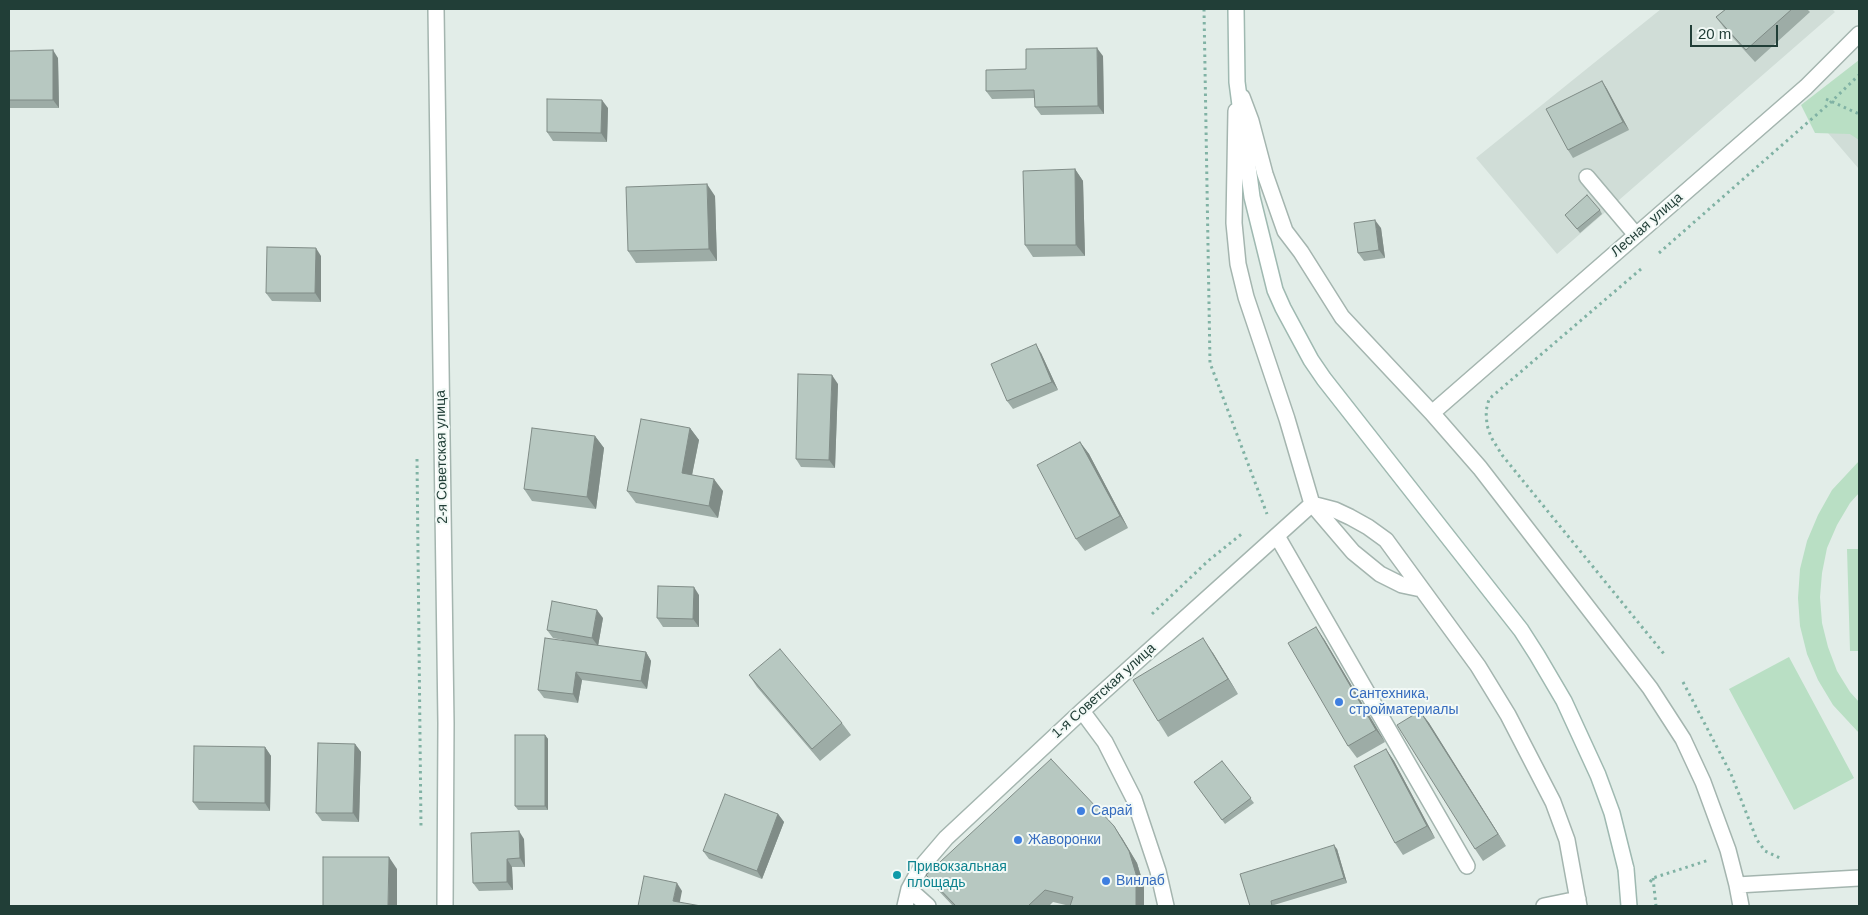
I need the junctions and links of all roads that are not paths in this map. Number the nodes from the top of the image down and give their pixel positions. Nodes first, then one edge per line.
1 (436, 9) edge
2 (1236, 9) edge
3 (1859, 34) edge
4 (1236, 82) junction
5 (1587, 177) dead end
6 (1636, 235) junction
7 (1432, 413) junction
8 (1312, 504) junction
9 (1277, 536) junction
10 (1421, 589) junction
11 (1082, 711) junction
12 (1467, 866) dead end
13 (1859, 878) edge
14 (1737, 885) junction
15 (909, 890) junction
16 (1578, 903) edge
17 (445, 906) edge
18 (905, 906) edge
19 (928, 906) edge
20 (1166, 906) edge
21 (1544, 906) edge
22 (1629, 906) edge
23 (1741, 906) edge

1 - 17 street, 2-я Советская улица
2 - 4 street
3 - 6 street, Лесная улица
4 - 7 street
4 - 8 street
4 - 22 street, bridge
5 - 6 street
6 - 7 street, Лесная улица
7 - 14 street
8 - 9 street, 1-я Советская улица
8 - 10 street
8 - 10 street
9 - 11 street, 1-я Советская улица
9 - 12 street
10 - 16 street
11 - 15 street, 1-я Советская улица
11 - 20 street
13 - 14 street
14 - 23 street
15 - 18 street, 1-я Советская улица
15 - 19 street
16 - 21 street

